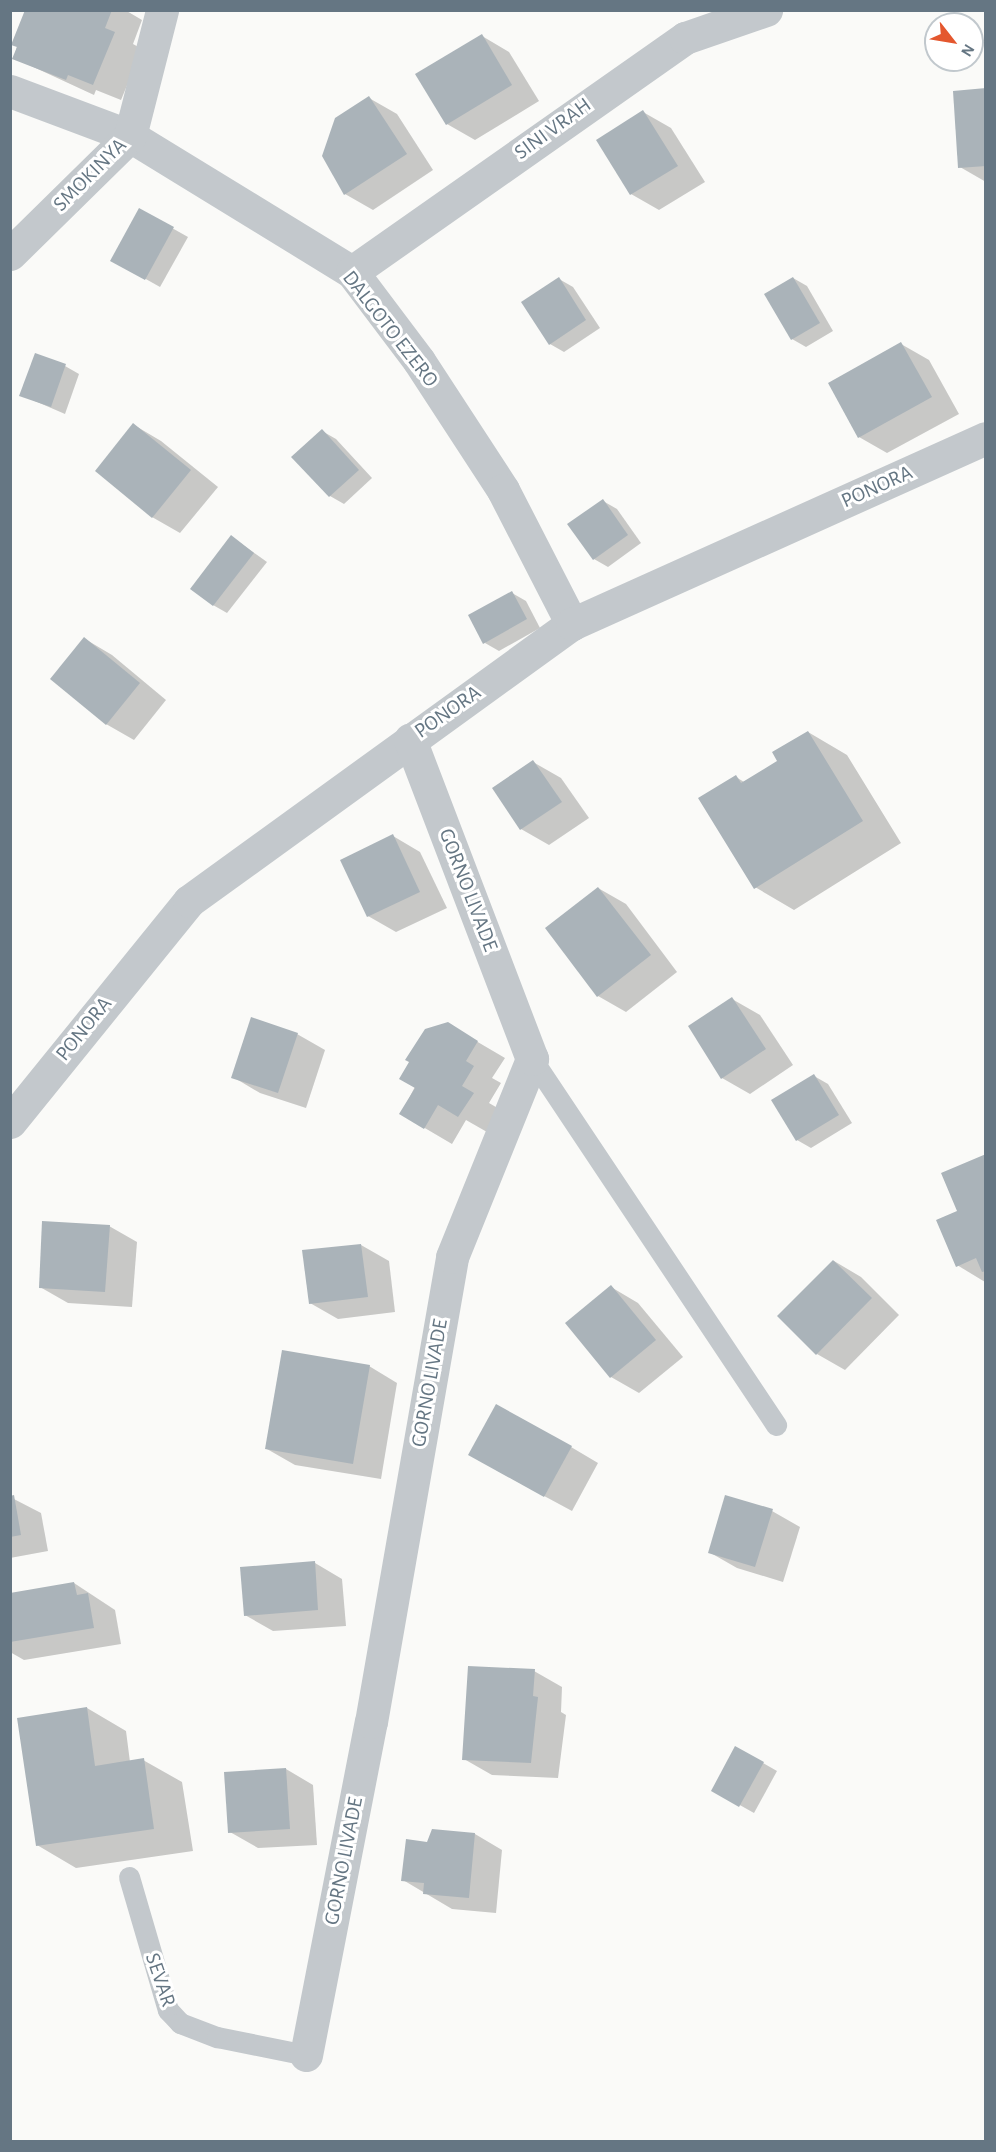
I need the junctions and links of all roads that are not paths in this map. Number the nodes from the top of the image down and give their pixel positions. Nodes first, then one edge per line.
1 (162, 10) edge
2 (766, 10) edge
3 (10, 91) edge
4 (130, 136) junction
5 (10, 254) edge
6 (352, 272) junction
7 (986, 438) edge
8 (572, 624) junction
9 (410, 740) junction
10 (532, 1059) junction
11 (10, 1122) edge
12 (776, 1425) dead end
13 (129, 1877) dead end
14 (306, 2055) joint

1 - 4 street, SMOKINYA
2 - 6 street, SINI VRAH
3 - 4 street, DALGOTO EZERO
4 - 5 street, SMOKINYA
4 - 6 street, DALGOTO EZERO
6 - 8 street, DALGOTO EZERO
7 - 8 street, PONORA
8 - 9 street, PONORA
9 - 10 street, GORNO LIVADE
9 - 11 street, PONORA
10 - 12 lane
10 - 14 street, GORNO LIVADE
13 - 14 lane, SEVAR

